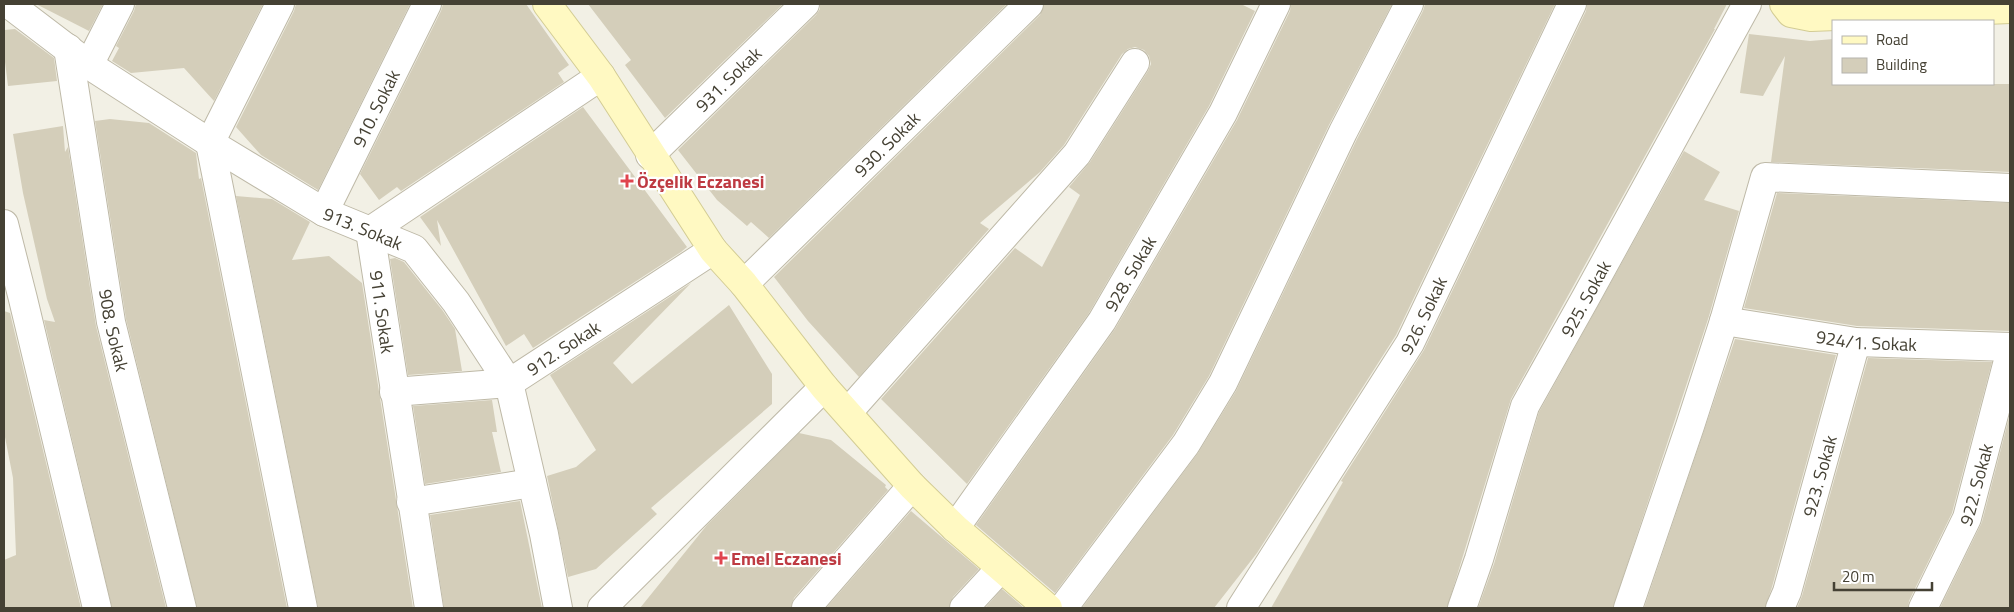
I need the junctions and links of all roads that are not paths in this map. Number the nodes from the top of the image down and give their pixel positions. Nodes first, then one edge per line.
1 (9, 4) edge
2 (120, 4) edge
3 (280, 4) edge
4 (427, 4) edge
5 (806, 4) edge
6 (1029, 4) edge
7 (1409, 4) edge
8 (1572, 4) edge
9 (1747, 4) edge
10 (1784, 4) edge
11 (1271, 5) edge
12 (555, 7) edge
13 (2010, 9) edge
14 (68, 48) junction
15 (1136, 63) dead end
16 (89, 65) junction
17 (600, 76) junction
18 (210, 144) junction
19 (650, 155) junction
20 (2010, 188) edge
21 (324, 212) junction
22 (4, 224) edge
23 (370, 231) junction
24 (712, 250) junction
25 (744, 284) junction
26 (14, 295) edge
27 (1724, 320) junction
28 (1856, 342) junction
29 (2010, 348) edge
30 (2010, 353) edge
31 (509, 383) junction
32 (824, 388) junction
33 (394, 392) junction
34 (848, 412) junction
35 (532, 483) junction
36 (912, 486) junction
37 (411, 502) junction
38 (955, 528) junction
39 (1001, 568) junction
40 (96, 608) edge
41 (182, 608) edge
42 (303, 608) edge
43 (429, 608) edge
44 (558, 608) edge
45 (602, 608) edge
46 (806, 608) edge
47 (964, 608) edge
48 (1048, 608) edge
49 (1063, 608) edge
50 (1242, 608) edge
51 (1462, 608) edge
52 (1628, 608) edge
53 (1780, 608) edge
54 (1924, 608) edge

1 - 14 street, 913. Sokak
2 - 16 street
3 - 18 street
4 - 21 street, 910. Sokak
5 - 19 street, 931. Sokak
6 - 25 street, 930. Sokak
7 - 49 street
8 - 50 street, 926. Sokak
9 - 51 street, 925. Sokak
10 - 13 street
11 - 38 street, 928. Sokak
12 - 17 street
14 - 16 street, 913. Sokak
14 - 41 street, 908. Sokak
15 - 34 street
16 - 18 street, 913. Sokak
17 - 19 street
17 - 23 street
18 - 21 street, 913. Sokak
18 - 42 street
19 - 24 street
20 - 27 street
21 - 23 street, 913. Sokak
22 - 26 street
23 - 31 street, 913. Sokak
23 - 33 street, 911. Sokak
24 - 25 street
24 - 31 street, 912. Sokak
25 - 32 street
26 - 40 street
27 - 28 street, 924/1. Sokak
27 - 52 street
28 - 29 street, 924/1. Sokak
28 - 53 street, 923. Sokak
30 - 54 street, 922. Sokak
31 - 33 street, 912. Sokak
31 - 35 street, 913. Sokak
32 - 34 street
32 - 45 street
33 - 37 street, 911. Sokak
34 - 36 street
35 - 37 street
35 - 44 street, 913. Sokak
36 - 38 street
36 - 46 street
37 - 43 street, 911. Sokak
38 - 39 street
39 - 47 street
39 - 48 street

